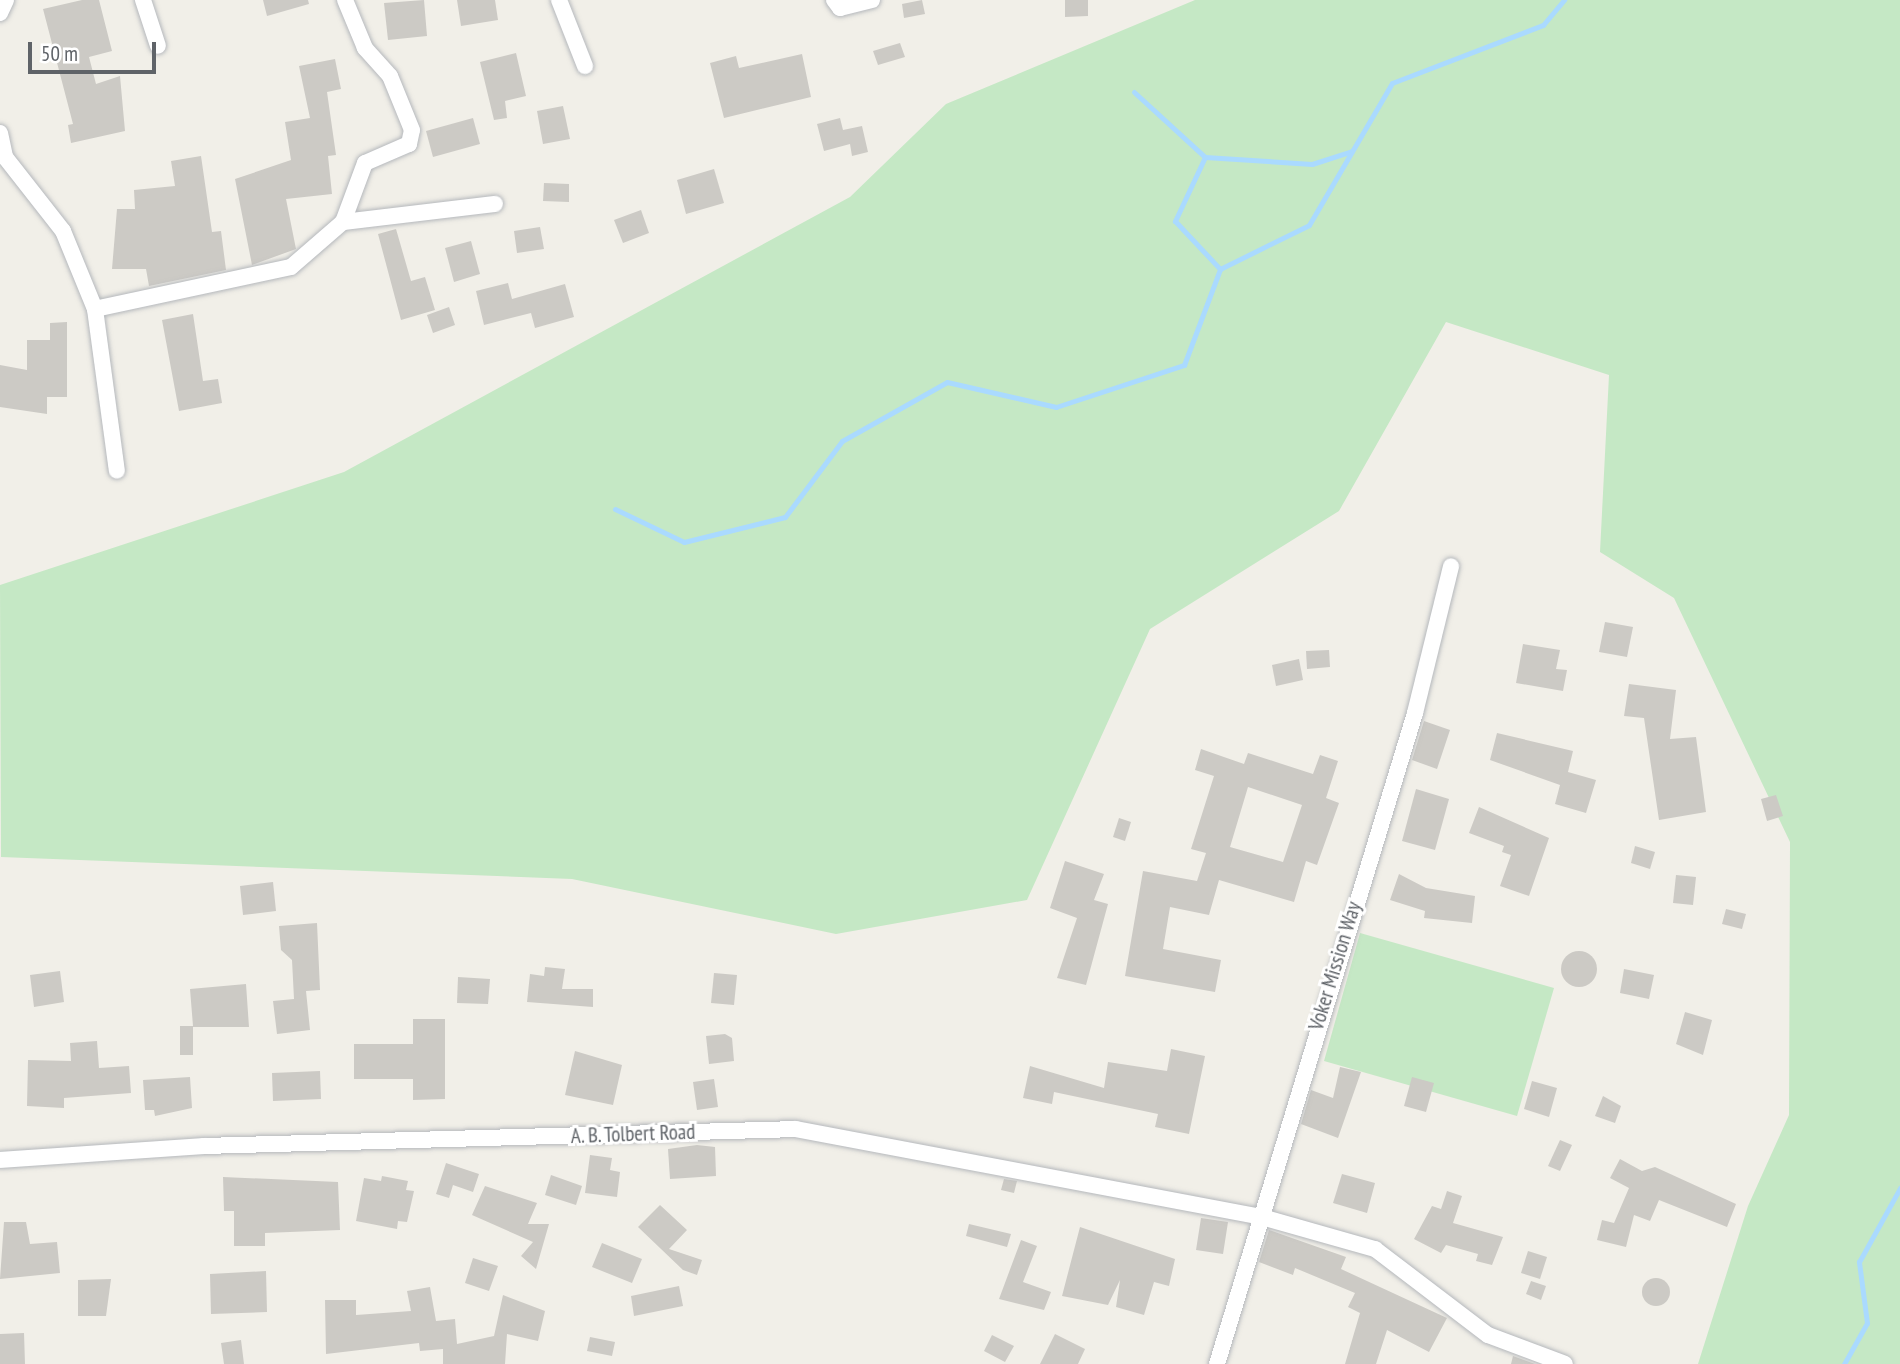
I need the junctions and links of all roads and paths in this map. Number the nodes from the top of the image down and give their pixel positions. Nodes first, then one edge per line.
1 (6, 0) edge
2 (143, 0) edge
3 (345, 0) edge
4 (559, 0) edge
5 (834, 0) edge
6 (872, 0) edge
7 (0, 13) edge
8 (158, 46) dead end
9 (585, 66) dead end
10 (0, 133) edge
11 (495, 204) dead end
12 (343, 222) junction
13 (95, 309) junction
14 (117, 471) dead end
15 (1451, 566) dead end
16 (0, 1160) edge
17 (1258, 1216) junction
18 (1217, 1364) edge
19 (1565, 1364) edge

1 - 7 street
2 - 8 street
3 - 12 street
4 - 9 street
5 - 6 street
10 - 13 street
11 - 12 street
12 - 13 street
13 - 14 street
15 - 17 street, Voker Mission Way
16 - 17 street, A. B. Tolbert Road
17 - 18 street, Voker Mission Way
17 - 19 street, A. B. Tolbert Road

